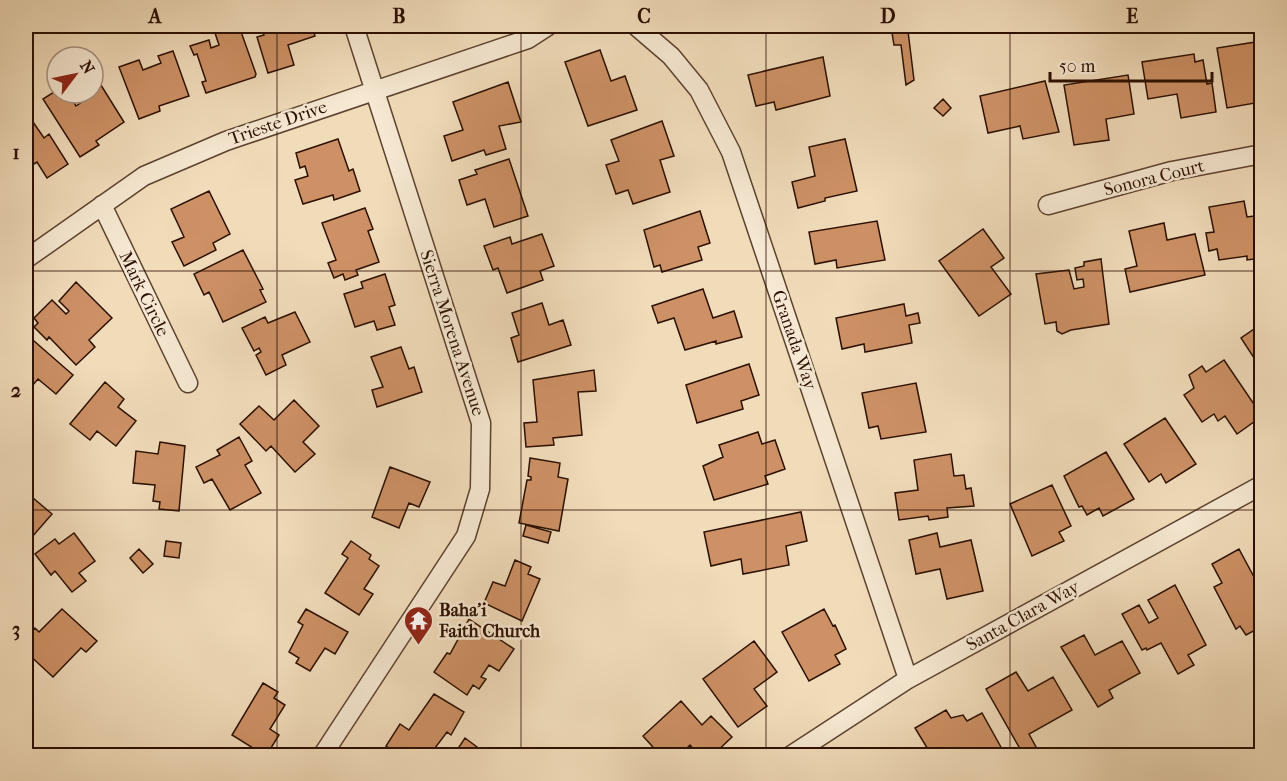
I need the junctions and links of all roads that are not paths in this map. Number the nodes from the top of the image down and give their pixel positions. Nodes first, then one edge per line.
1 (354, 26) edge
2 (548, 26) edge
3 (636, 26) edge
4 (374, 89) junction
5 (1262, 154) edge
6 (102, 205) junction
7 (1048, 205) dead end
8 (26, 259) edge
9 (188, 383) dead end
10 (1262, 485) edge
11 (908, 679) junction
12 (322, 756) edge
13 (790, 756) edge

1 - 4 street, Sierra Morena Avenue
2 - 4 street, Trieste Drive
3 - 11 street, Granada Way
4 - 6 street, Trieste Drive
4 - 12 street, Sierra Morena Avenue
5 - 7 street, Sonora Court
6 - 8 street, Trieste Drive
6 - 9 street, Mark Circle
10 - 11 street, Santa Clara Way
11 - 13 street, Santa Clara Way

